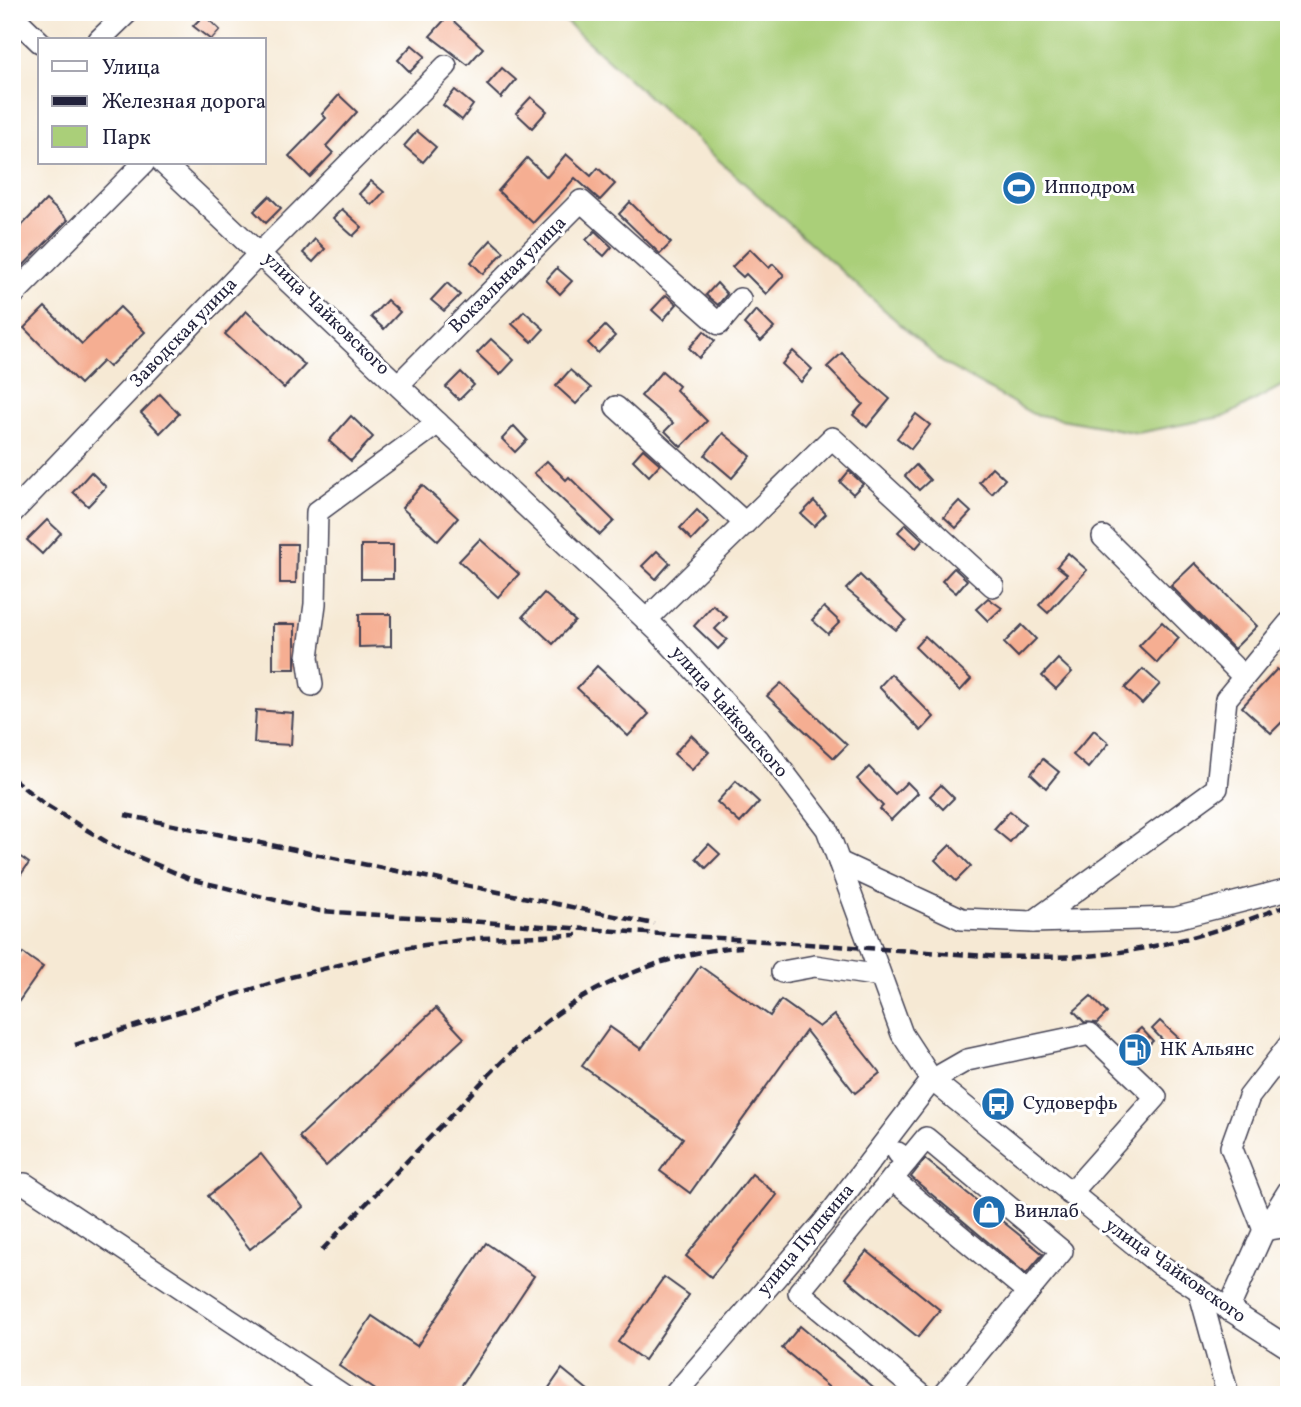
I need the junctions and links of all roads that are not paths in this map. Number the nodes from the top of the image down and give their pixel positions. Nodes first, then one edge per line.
1 (128, 12) edge
2 (12, 15) edge
3 (101, 38) edge
4 (38, 40) edge
5 (446, 66) dead end
6 (143, 164) edge
7 (164, 164) edge
8 (261, 252) junction
9 (12, 296) edge
10 (740, 299) dead end
11 (400, 384) junction
12 (616, 407) dead end
13 (438, 423) junction
14 (12, 513) edge
15 (745, 523) junction
16 (1103, 537) dead end
17 (993, 586) dead end
18 (646, 620) junction
19 (1289, 623) edge
20 (1244, 677) junction
21 (312, 685) dead end
22 (839, 863) junction
23 (1289, 889) edge
24 (1033, 922) junction
25 (782, 972) dead end
26 (880, 976) junction
27 (1289, 1045) edge
28 (932, 1080) junction
29 (885, 1143) junction
30 (907, 1161) junction
31 (892, 1179) junction
32 (12, 1185) edge
33 (1289, 1190) edge
34 (1070, 1194) junction
35 (1289, 1226) edge
36 (1264, 1230) junction
37 (1199, 1290) junction
38 (1028, 1292) junction
39 (1228, 1310) junction
40 (1289, 1348) edge
41 (343, 1395) edge
42 (674, 1395) edge
43 (923, 1395) edge
44 (943, 1395) edge
45 (1228, 1395) edge

1 - 3 street
2 - 4 street
5 - 8 street, Заводская улица
6 - 9 street
7 - 8 street, улица Чайковского
8 - 11 street, улица Чайковского
8 - 14 street, Заводская улица
10 - 11 street, Вокзальная улица
11 - 13 street, улица Чайковского
12 - 15 street
13 - 18 street, улица Чайковского
13 - 21 street
15 - 17 street
15 - 18 street
16 - 20 street
18 - 22 street, улица Чайковского
19 - 20 street
20 - 24 street
22 - 24 street
22 - 26 street, улица Чайковского
23 - 24 street
25 - 26 street
26 - 28 street, улица Чайковского
27 - 36 street
28 - 29 street, улица Пушкина
28 - 34 street, улица Чайковского
28 - 34 street
29 - 30 street
29 - 42 street, улица Пушкина
30 - 31 street
30 - 38 street
31 - 38 street
31 - 43 street
32 - 41 street
33 - 36 street
34 - 37 street, улица Чайковского
35 - 36 street
36 - 39 street
37 - 39 street, улица Чайковского
37 - 45 street
38 - 44 street
39 - 40 street, улица Чайковского

